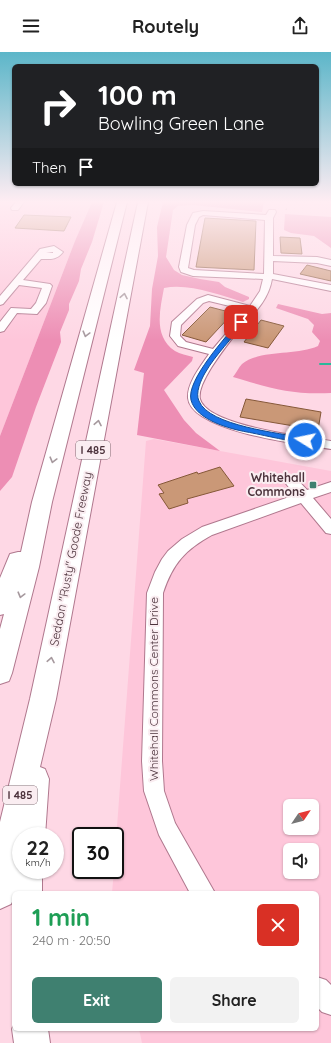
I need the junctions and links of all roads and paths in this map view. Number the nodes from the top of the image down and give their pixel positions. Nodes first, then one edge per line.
1 (110, 248) edge
2 (134, 248) edge
3 (187, 248) edge
4 (269, 248) edge
5 (40, 256) dead end
6 (268, 258) junction
7 (331, 264) edge
8 (268, 276) junction
9 (18, 282) junction
10 (331, 288) edge
11 (11, 290) junction
12 (43, 299) junction
13 (1, 303) edge
14 (252, 309) junction
15 (14, 310) junction
16 (0, 329) edge
17 (217, 353) junction
18 (331, 444) edge
19 (290, 480) dead end
20 (331, 487) edge
21 (304, 496) junction
22 (42, 502) junction
23 (331, 529) edge
24 (0, 606) edge
25 (0, 673) edge
26 (43, 698) junction
27 (31, 827) edge
28 (27, 879) edge
29 (26, 891) edge
30 (202, 891) edge
31 (0, 892) edge
32 (319, 991) edge
33 (331, 1002) edge
34 (30, 1031) edge
35 (32, 1043) edge

1 -> 22 highway, I 485
26 -> 2 highway, Seddon "Rusty" Goode Freeway / I 485
3 - 8 street
4 - 6 street
5 - 9 street
6 - 7 street
6 - 8 street
8 - 10 street
8 - 14 street
9 - 11 street
9 - 12 street
11 - 12 street
11 - 13 street
12 - 13 street
12 - 15 street
13 - 15 street
14 - 17 street
14 - 17 street
15 - 16 street
17 - 18 street
19 - 21 street
20 - 21 street, Whitehall Commons Center Drive
21 - 23 street
21 - 30 street, Whitehall Commons Center Drive
22 - 24 highway
22 -> 25 highway, I 485
26 - 27 highway
26 - 31 highway, Seddon "Rusty" Goode Freeway / I 485
28 - 29 highway
32 - 33 street
34 - 35 highway

